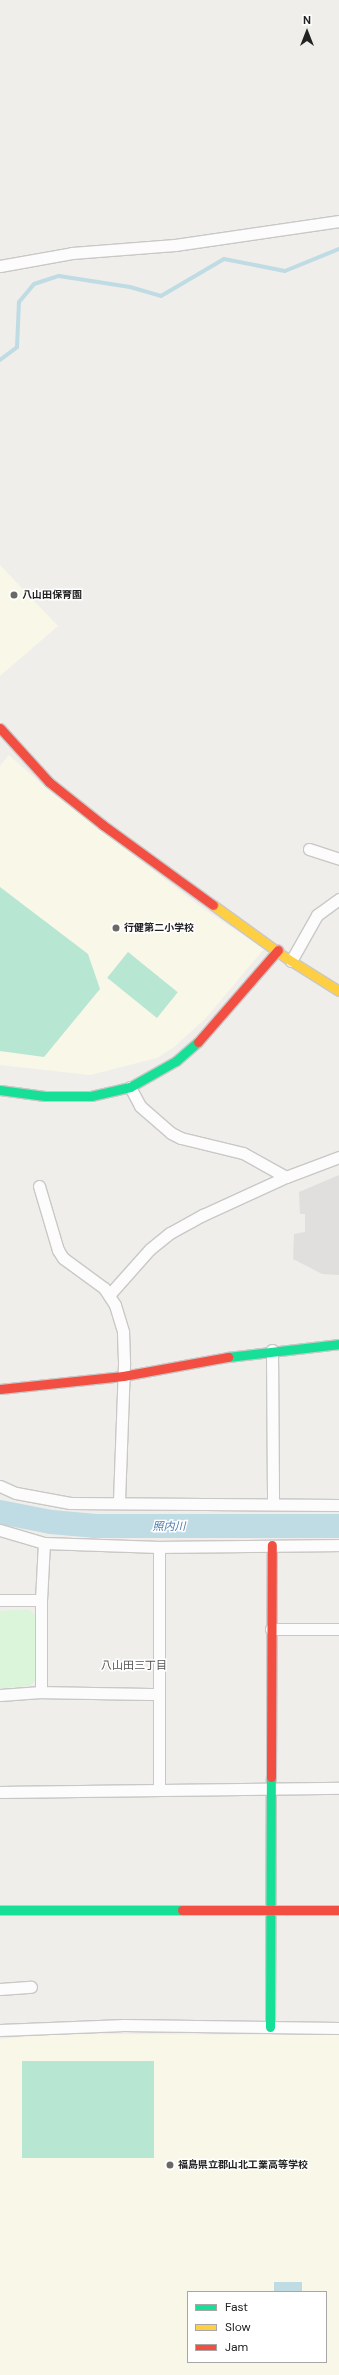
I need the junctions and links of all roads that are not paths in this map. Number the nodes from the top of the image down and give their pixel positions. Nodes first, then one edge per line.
1 (339, 221) edge
2 (0, 266) edge
3 (0, 728) edge
4 (309, 849) dead end
5 (339, 859) edge
6 (339, 899) edge
7 (278, 950) junction
8 (291, 961) junction
9 (339, 991) edge
10 (130, 1087) junction
11 (0, 1090) edge
12 (339, 1157) edge
13 (286, 1178) junction
14 (39, 1186) dead end
15 (108, 1295) junction
16 (339, 1344) edge
17 (272, 1350) junction
18 (123, 1376) junction
19 (0, 1389) edge
20 (0, 1486) edge
21 (119, 1502) junction
22 (273, 1504) junction
23 (339, 1504) edge
24 (0, 1530) edge
25 (44, 1543) junction
26 (339, 1544) edge
27 (159, 1546) junction
28 (272, 1546) junction
29 (0, 1600) edge
30 (41, 1600) junction
31 (271, 1629) junction
32 (339, 1629) edge
33 (41, 1692) junction
34 (159, 1694) junction
35 (0, 1695) edge
36 (159, 1788) junction
37 (270, 1788) junction
38 (339, 1788) edge
39 (0, 1792) edge
40 (271, 1909) junction
41 (0, 1910) edge
42 (339, 1910) edge
43 (31, 1987) dead end
44 (0, 1989) edge
45 (270, 2027) junction
46 (339, 2028) edge
47 (0, 2030) edge

1 - 2 street
3 - 7 street
4 - 5 street
6 - 8 street
7 - 8 street
7 - 10 street
8 - 9 street
10 - 11 street
10 - 13 street
12 - 13 street
13 - 15 street
14 - 15 street
15 - 18 street
16 - 17 street
17 - 18 street
17 - 22 street
18 - 19 street
18 - 21 street
20 - 21 street
21 - 22 street
22 - 23 street
24 - 25 street
25 - 27 street
25 - 30 street
26 - 28 street
27 - 28 street
27 - 34 street
28 - 31 street
29 - 30 street
30 - 33 street
31 - 32 street
31 - 37 street
33 - 34 street
33 - 35 street
34 - 36 street
36 - 37 street
36 - 39 street
37 - 38 street
37 - 40 street
40 - 41 street
40 - 42 street
40 - 45 street
43 - 44 street
45 - 46 street
45 - 47 street

